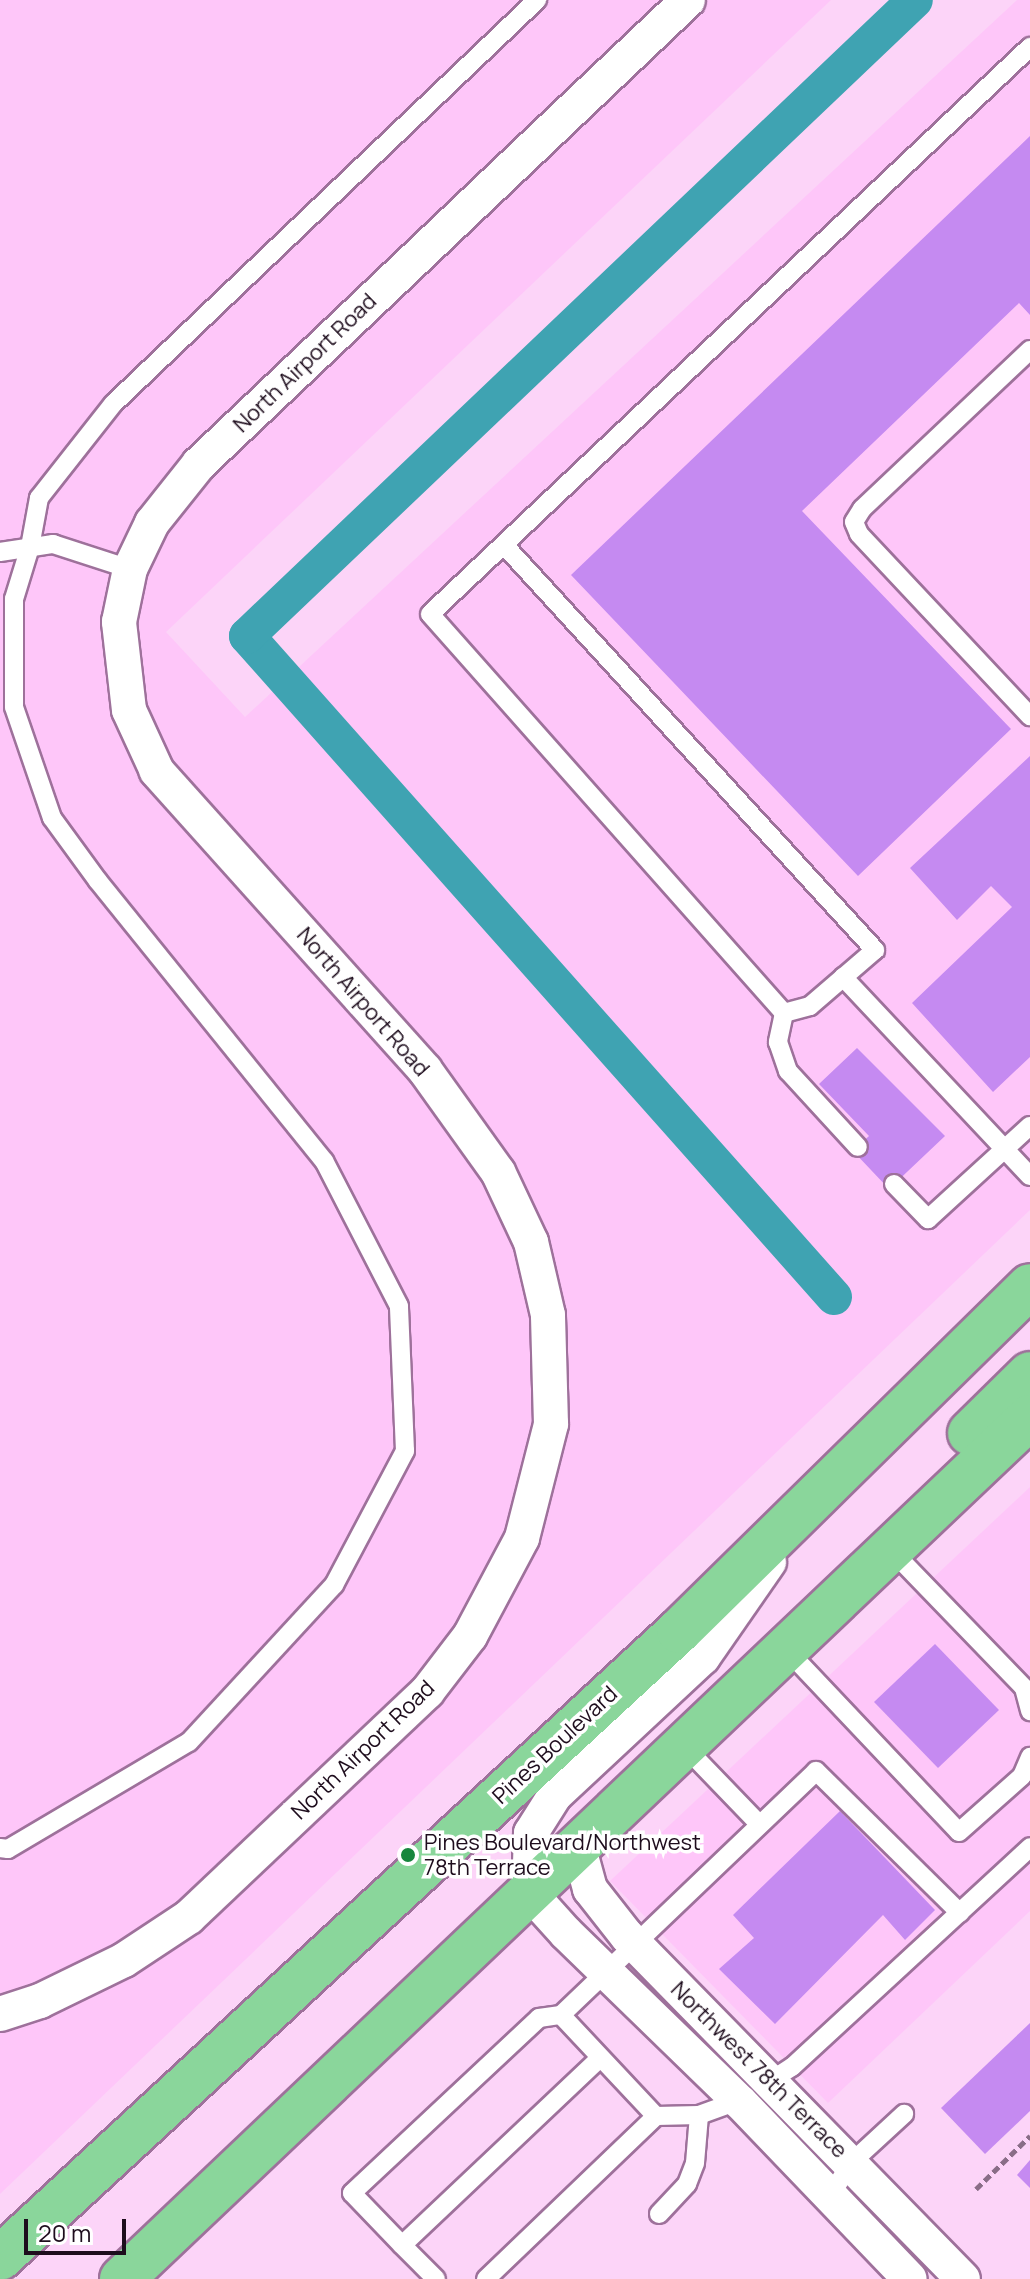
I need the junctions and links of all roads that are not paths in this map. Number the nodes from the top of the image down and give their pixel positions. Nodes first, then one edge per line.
1 (537, 0) edge
2 (688, 0) edge
3 (1030, 47) edge
4 (1029, 352) edge
5 (505, 546) junction
6 (30, 547) junction
7 (0, 552) edge
8 (130, 569) junction
9 (1030, 716) edge
10 (843, 977) junction
11 (784, 1013) junction
12 (1030, 1126) edge
13 (858, 1147) dead end
14 (1004, 1150) junction
15 (1030, 1176) edge
16 (894, 1184) dead end
17 (1030, 1286) edge
18 (1030, 1374) edge
19 (1030, 1417) edge
20 (812, 1499) junction
21 (890, 1549) junction
22 (854, 1583) junction
23 (785, 1648) junction
24 (1030, 1711) edge
25 (683, 1745) junction
26 (1030, 1757) edge
27 (758, 1823) junction
28 (578, 1845) junction
29 (1030, 1847) edge
30 (0, 1848) edge
31 (529, 1892) junction
32 (960, 1913) junction
33 (636, 1944) junction
34 (606, 1973) junction
35 (0, 2014) edge
36 (561, 2015) junction
37 (600, 2058) junction
38 (768, 2082) junction
39 (740, 2102) junction
40 (904, 2114) dead end
41 (699, 2115) junction
42 (656, 2116) junction
43 (852, 2162) junction
44 (829, 2197) junction
45 (659, 2214) dead end
46 (402, 2245) junction
47 (0, 2258) edge
48 (122, 2279) edge
49 (436, 2279) edge
50 (486, 2279) edge
51 (910, 2279) edge
52 (963, 2279) edge

1 - 6 lane
2 - 8 street, North Airport Road
3 - 5 lane
4 - 9 lane
5 - 10 lane
5 - 11 lane
6 - 7 lane
6 - 8 lane
6 - 30 lane
8 - 35 street, North Airport Road
10 - 11 lane
10 - 14 lane
11 - 13 lane
12 - 14 lane
14 - 15 lane
14 - 16 lane
17 - 20 highway, Pines Boulevard
18 - 22 highway
19 - 21 highway
20 - 31 street
20 - 47 highway, Pines Boulevard
21 - 22 highway
21 - 24 lane
22 - 23 highway
23 - 25 highway
23 - 26 lane
25 - 27 lane
25 - 28 highway
27 - 32 lane
27 - 33 lane
28 - 31 highway
28 - 33 street, Northwest 78th Terrace
29 - 32 lane
31 - 34 street, Northwest 78th Terrace
31 - 48 highway
32 - 38 lane
33 - 34 lane
33 - 38 street, Northwest 78th Terrace
34 - 36 lane
34 - 39 street, Northwest 78th Terrace
36 - 37 lane
36 - 46 lane
37 - 42 lane
37 - 46 lane
38 - 39 lane
38 - 43 street, Northwest 78th Terrace
39 - 41 lane
39 - 44 street, Northwest 78th Terrace
40 - 43 lane
41 - 42 lane
41 - 45 lane
42 - 50 lane
43 - 44 lane
43 - 52 street, Northwest 78th Terrace
44 - 51 street, Northwest 78th Terrace
46 - 49 lane

